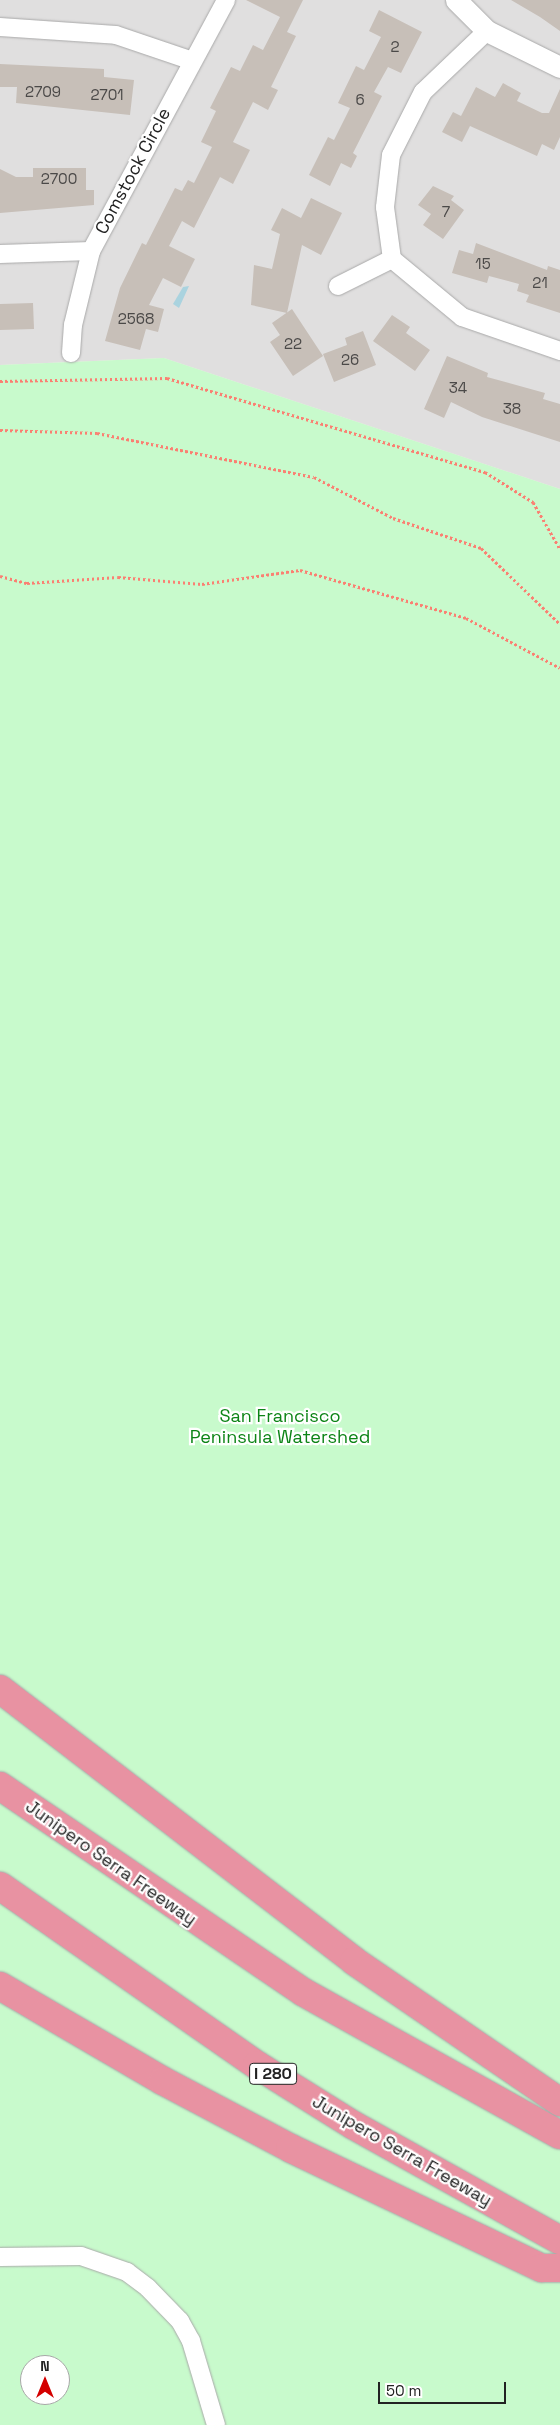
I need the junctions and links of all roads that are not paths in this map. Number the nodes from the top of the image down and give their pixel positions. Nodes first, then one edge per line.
1 (226, 0) edge
2 (456, 0) edge
3 (0, 27) edge
4 (487, 32) junction
5 (193, 60) junction
6 (560, 67) edge
7 (91, 251) junction
8 (0, 254) edge
9 (392, 259) junction
10 (338, 286) dead end
11 (560, 351) edge
12 (71, 353) dead end
13 (0, 1690) edge
14 (0, 1786) edge
15 (0, 1886) edge
16 (0, 1986) edge
17 (560, 2102) edge
18 (560, 2135) edge
19 (560, 2240) edge
20 (0, 2257) edge
21 (560, 2268) edge
22 (216, 2425) edge

1 - 5 street, Comstock Circle
2 - 4 street
3 - 5 street
4 - 6 street
4 - 9 street
5 - 7 street, Comstock Circle
7 - 8 street
7 - 12 street, Comstock Circle
9 - 10 street
9 - 11 street
13 - 17 highway
14 - 18 highway, Junipero Serra Freeway
15 - 19 highway, Junipero Serra Freeway / I 280
16 - 21 highway
20 - 22 street

